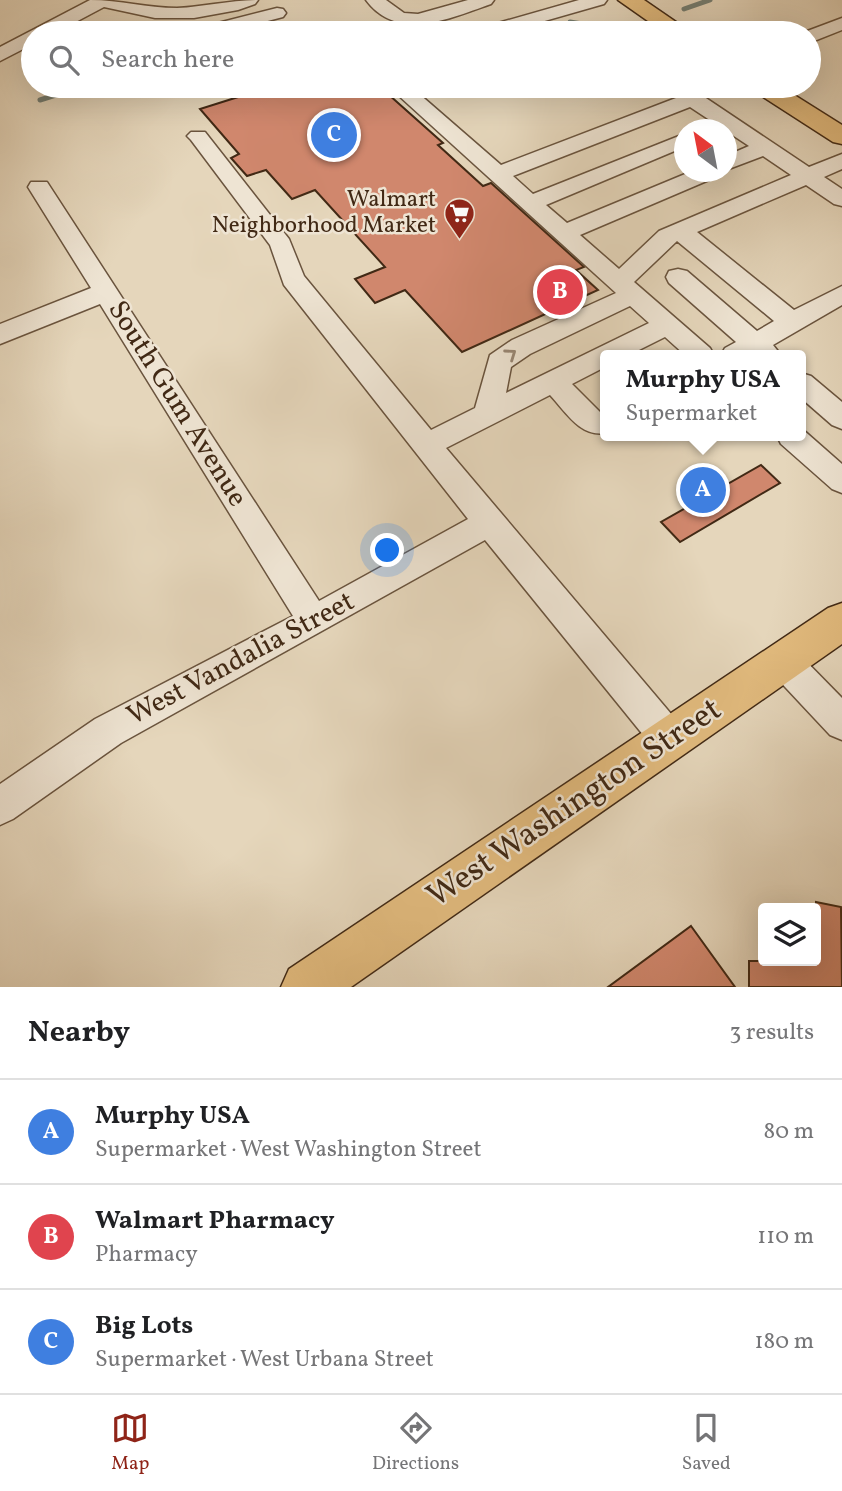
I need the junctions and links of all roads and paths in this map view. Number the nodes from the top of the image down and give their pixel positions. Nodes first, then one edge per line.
1 (249, 0) edge
2 (375, 0) edge
3 (485, 0) edge
4 (598, 0) edge
5 (629, 0) edge
6 (101, 1) edge
7 (226, 3) edge
8 (514, 6) dead end
9 (168, 8) edge
10 (278, 13) dead end
11 (533, 18) junction
12 (64, 21) edge
13 (188, 21) edge
14 (245, 21) edge
15 (250, 21) edge
16 (523, 21) edge
17 (538, 21) edge
18 (661, 21) edge
19 (842, 24) edge
20 (821, 32) edge
21 (21, 44) edge
22 (0, 55) edge
23 (412, 98) edge
24 (666, 98) edge
25 (689, 98) edge
26 (782, 98) edge
27 (711, 119) edge
28 (737, 135) edge
29 (198, 136) dead end
30 (842, 136) edge
31 (674, 144) edge
32 (763, 148) junction
33 (737, 159) edge
34 (842, 161) edge
35 (498, 174) junction
36 (807, 174) junction
37 (684, 182) edge
38 (39, 187) dead end
39 (842, 199) edge
40 (530, 203) junction
41 (679, 230) junction
42 (564, 233) junction
43 (678, 277) dead end
44 (626, 289) junction
45 (106, 292) junction
46 (842, 294) edge
47 (792, 322) junction
48 (667, 325) junction
49 (0, 335) edge
50 (618, 350) edge
51 (695, 350) edge
52 (751, 350) edge
53 (753, 350) edge
54 (600, 359) edge
55 (553, 382) junction
56 (806, 387) edge
57 (488, 414) junction
58 (840, 414) edge
59 (600, 423) edge
60 (797, 441) edge
61 (426, 445) junction
62 (842, 481) edge
63 (489, 523) junction
64 (314, 621) junction
65 (842, 621) edge
66 (783, 661) junction
67 (842, 723) edge
68 (670, 740) junction
69 (0, 806) edge
70 (307, 987) edge

1 - 7 street
2 - 3 street
4 - 11 street
5 - 18 main road
6 - 9 street
6 - 12 street
7 - 9 street
7 - 14 street
8 - 11 street
9 - 13 street
10 - 15 street
11 - 16 street
11 - 17 street
19 - 20 street
21 - 22 street
23 - 35 street
24 - 35 street
25 - 27 street
26 - 30 main road
28 - 32 street
29 - 61 street
31 - 40 street
32 - 33 street
32 - 36 street
34 - 36 street
35 - 40 street
36 - 39 street
36 - 41 street
37 - 42 street
38 - 45 street, South Gum Avenue
40 - 42 street
41 - 44 street
41 - 47 street
42 - 44 street
43 - 52 street
44 - 48 street
57 -> 44 street
45 - 49 street
45 - 64 street, South Gum Avenue
46 - 47 street
47 - 53 street
48 - 50 street
48 - 51 street
54 - 55 street
55 - 57 street
55 - 59 street
56 - 58 street
57 - 61 street
60 - 62 street
61 - 63 street
63 - 64 street, West Vandalia Street
63 - 68 street
64 - 69 street, West Vandalia Street
65 - 66 main road, West Washington Street
66 - 67 street
66 - 68 main road, West Washington Street
68 - 70 main road, West Washington Street

